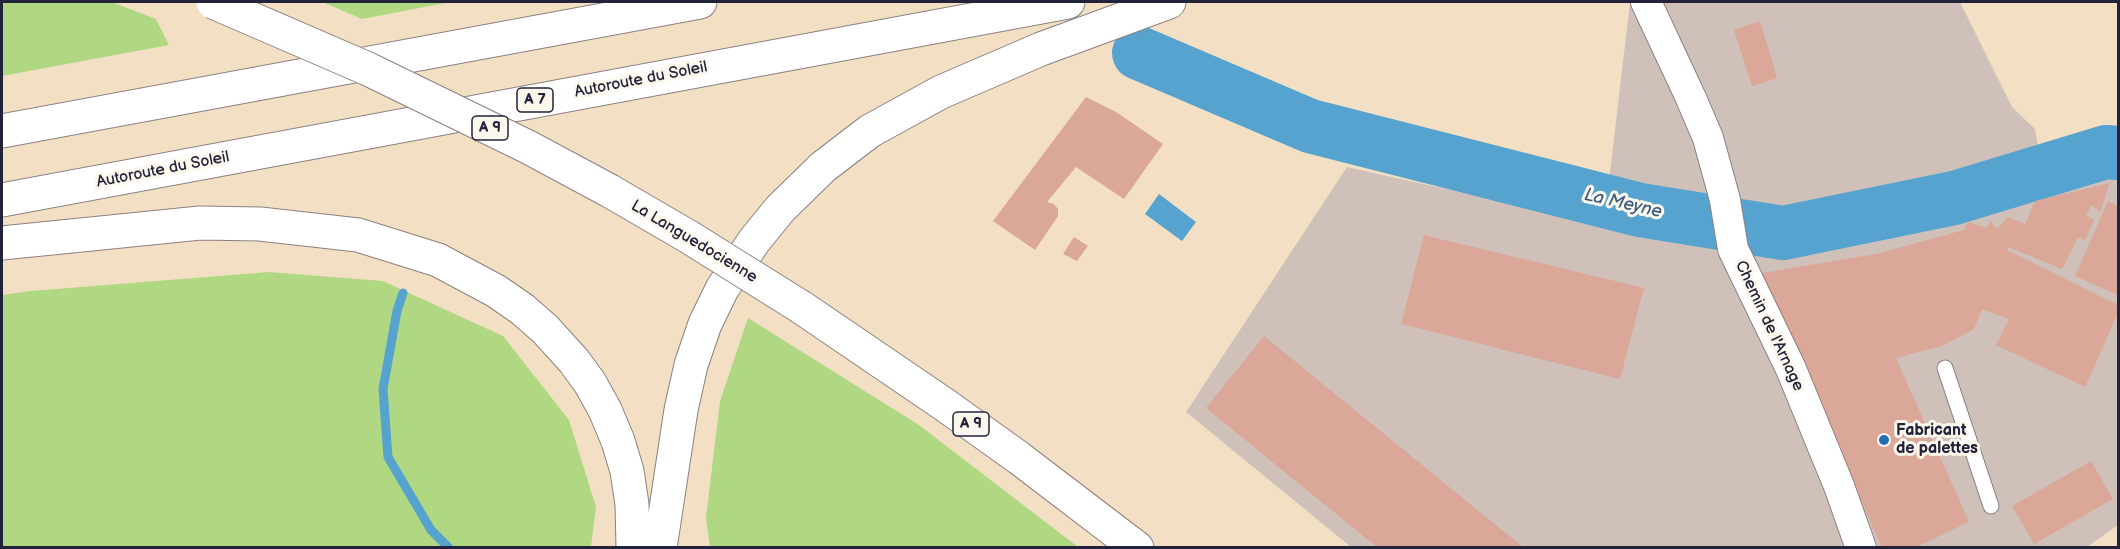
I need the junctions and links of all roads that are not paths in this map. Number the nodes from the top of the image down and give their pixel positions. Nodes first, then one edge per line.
1 (213, 2) edge
2 (700, 2) edge
3 (1068, 2) edge
4 (1169, 2) edge
5 (1646, 2) edge
6 (2, 131) edge
7 (2, 200) edge
8 (2, 243) edge
9 (1945, 368) dead end
10 (672, 470) junction
11 (1991, 506) dead end
12 (633, 548) edge
13 (660, 548) edge
14 (678, 548) edge
15 (1137, 548) edge
16 (1861, 548) edge

1 - 15 highway, La Languedocienne / A 9, bridge
2 - 6 highway
3 - 7 highway, Autoroute du Soleil / A 7
4 - 10 highway
5 - 16 street, Chemin de l'Arnage
8 - 12 highway
9 - 11 lane
10 - 13 highway
10 - 14 highway

